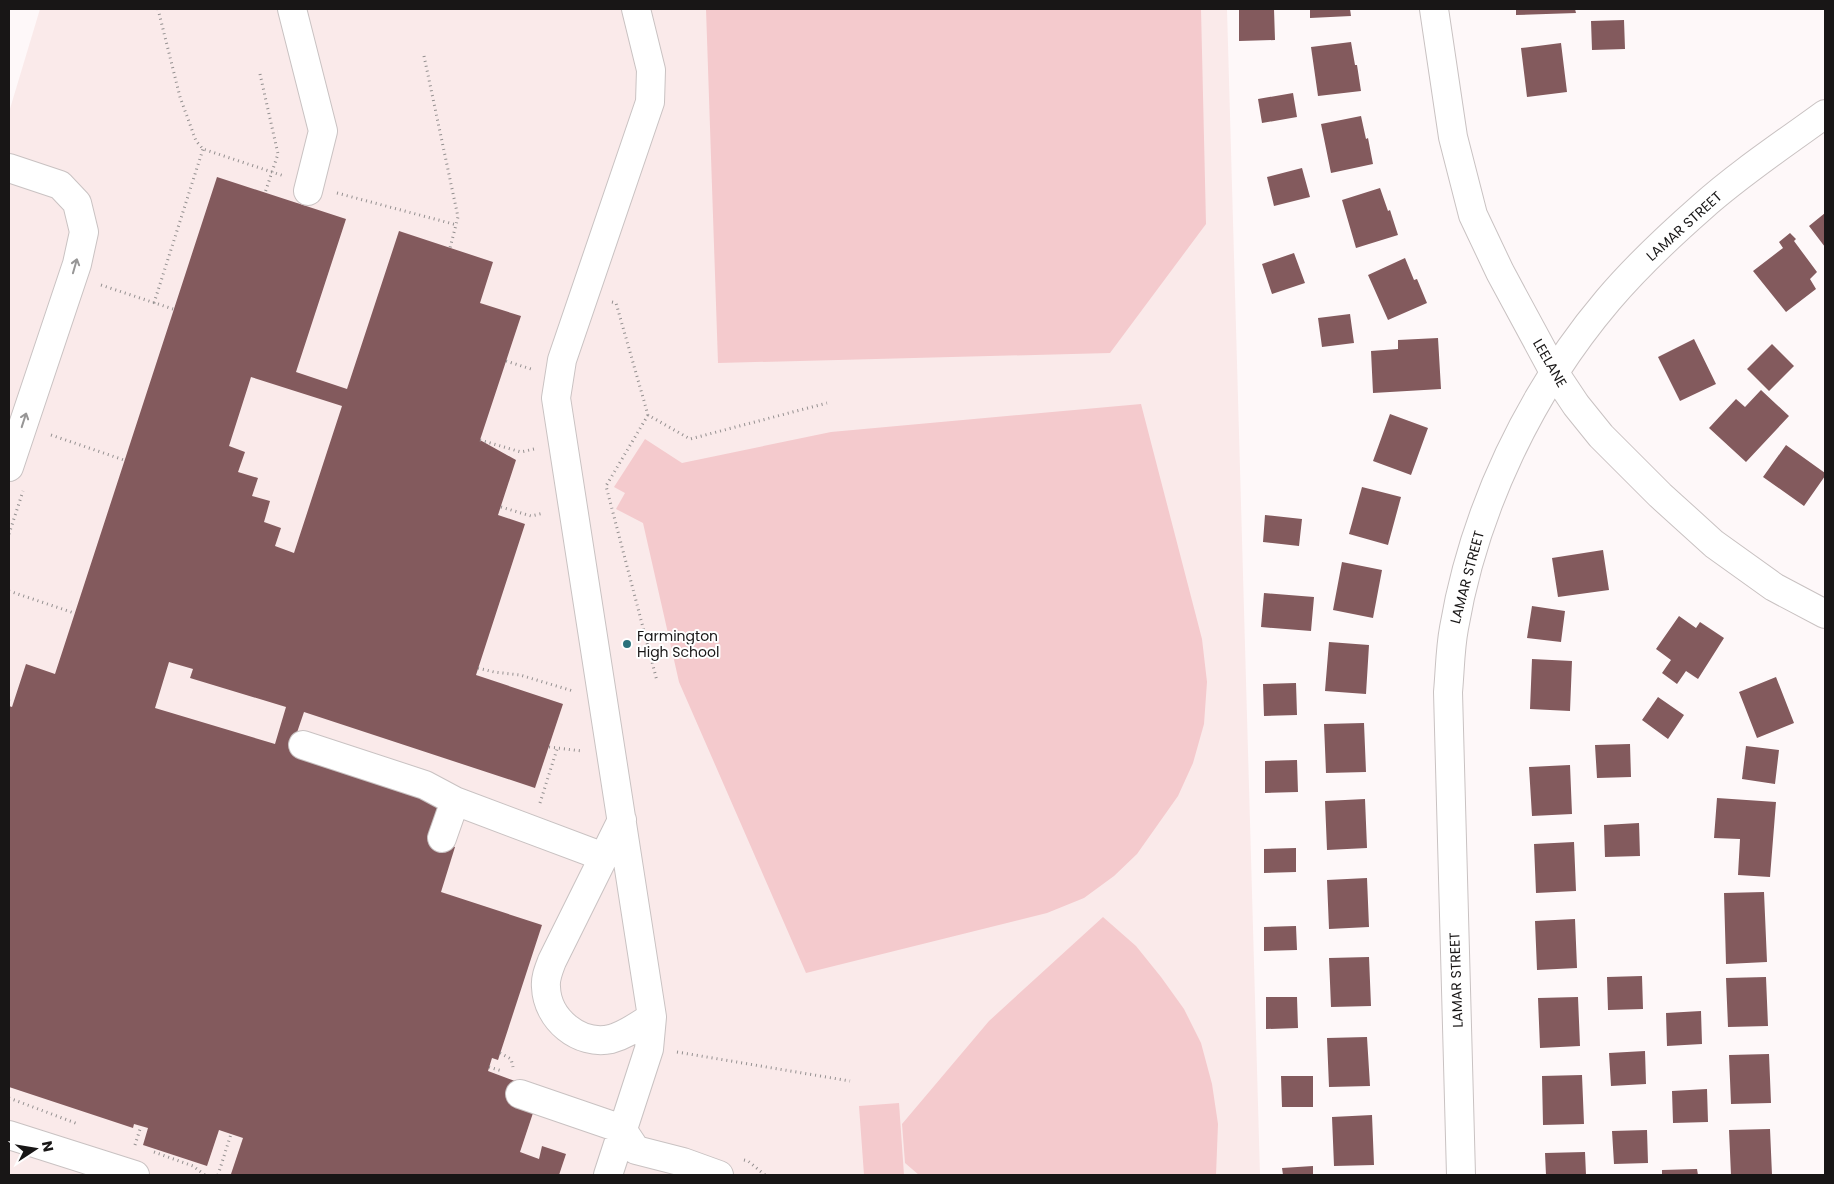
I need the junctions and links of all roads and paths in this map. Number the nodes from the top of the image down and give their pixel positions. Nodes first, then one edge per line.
1 (158, 9) edge
2 (292, 9) edge
3 (636, 9) edge
4 (1434, 9) edge
5 (424, 56) dead end
6 (260, 74) dead end
7 (1825, 114) edge
8 (9, 168) edge
9 (308, 191) dead end
10 (265, 193) dead end
11 (450, 248) dead end
12 (94, 282) dead end
13 (584, 294) junction
14 (154, 303) junction
15 (173, 309) dead end
16 (506, 361) dead end
17 (539, 372) dead end
18 (1554, 372) junction
19 (827, 403) dead end
20 (648, 415) junction
21 (43, 432) dead end
22 (480, 440) dead end
23 (540, 447) dead end
24 (124, 460) dead end
25 (9, 467) edge
26 (501, 507) dead end
27 (550, 512) dead end
28 (9, 591) edge
29 (74, 613) dead end
30 (1825, 614) edge
31 (478, 668) dead end
32 (657, 681) dead end
33 (579, 693) dead end
34 (9, 701) edge
35 (14, 702) dead end
36 (304, 745) dead end
37 (549, 747) dead end
38 (557, 749) junction
39 (588, 751) dead end
40 (455, 801) junction
41 (622, 820) junction
42 (532, 830) junction
43 (442, 838) dead end
44 (604, 857) junction
45 (652, 1017) junction
46 (649, 1049) junction
47 (500, 1053) dead end
48 (850, 1081) dead end
49 (517, 1084) joint
50 (140, 1126) dead end
51 (622, 1130) junction
52 (231, 1134) dead end
53 (9, 1135) edge
54 (135, 1145) dead end
55 (135, 1175) edge
56 (218, 1175) edge
57 (608, 1175) edge
58 (718, 1175) edge
59 (1461, 1175) edge

1 - 14 path
2 - 9 street
3 - 13 street
4 - 18 street, LEELANE
5 - 11 path
6 - 10 path
7 - 18 street, LAMAR STREET
25 -> 8 street
12 - 14 path
13 - 20 path
13 - 41 street
14 - 15 path
16 - 17 path
18 - 30 street, LEELANE
18 - 59 street, LAMAR STREET
19 - 20 path
20 - 32 path
21 - 24 path
22 - 23 path
26 - 27 path
28 - 29 path
31 - 33 path
34 - 35 path
36 - 40 street
37 - 38 path
38 - 39 path
38 - 42 path
40 - 42 street
40 - 43 street
41 - 44 street
41 - 45 street
42 - 44 street
44 - 45 street
45 - 46 street
46 - 48 path
46 - 51 street
47 - 49 path
49 - 51 street
50 - 54 path
51 - 57 street
51 - 58 street
52 - 56 path
53 - 55 street

